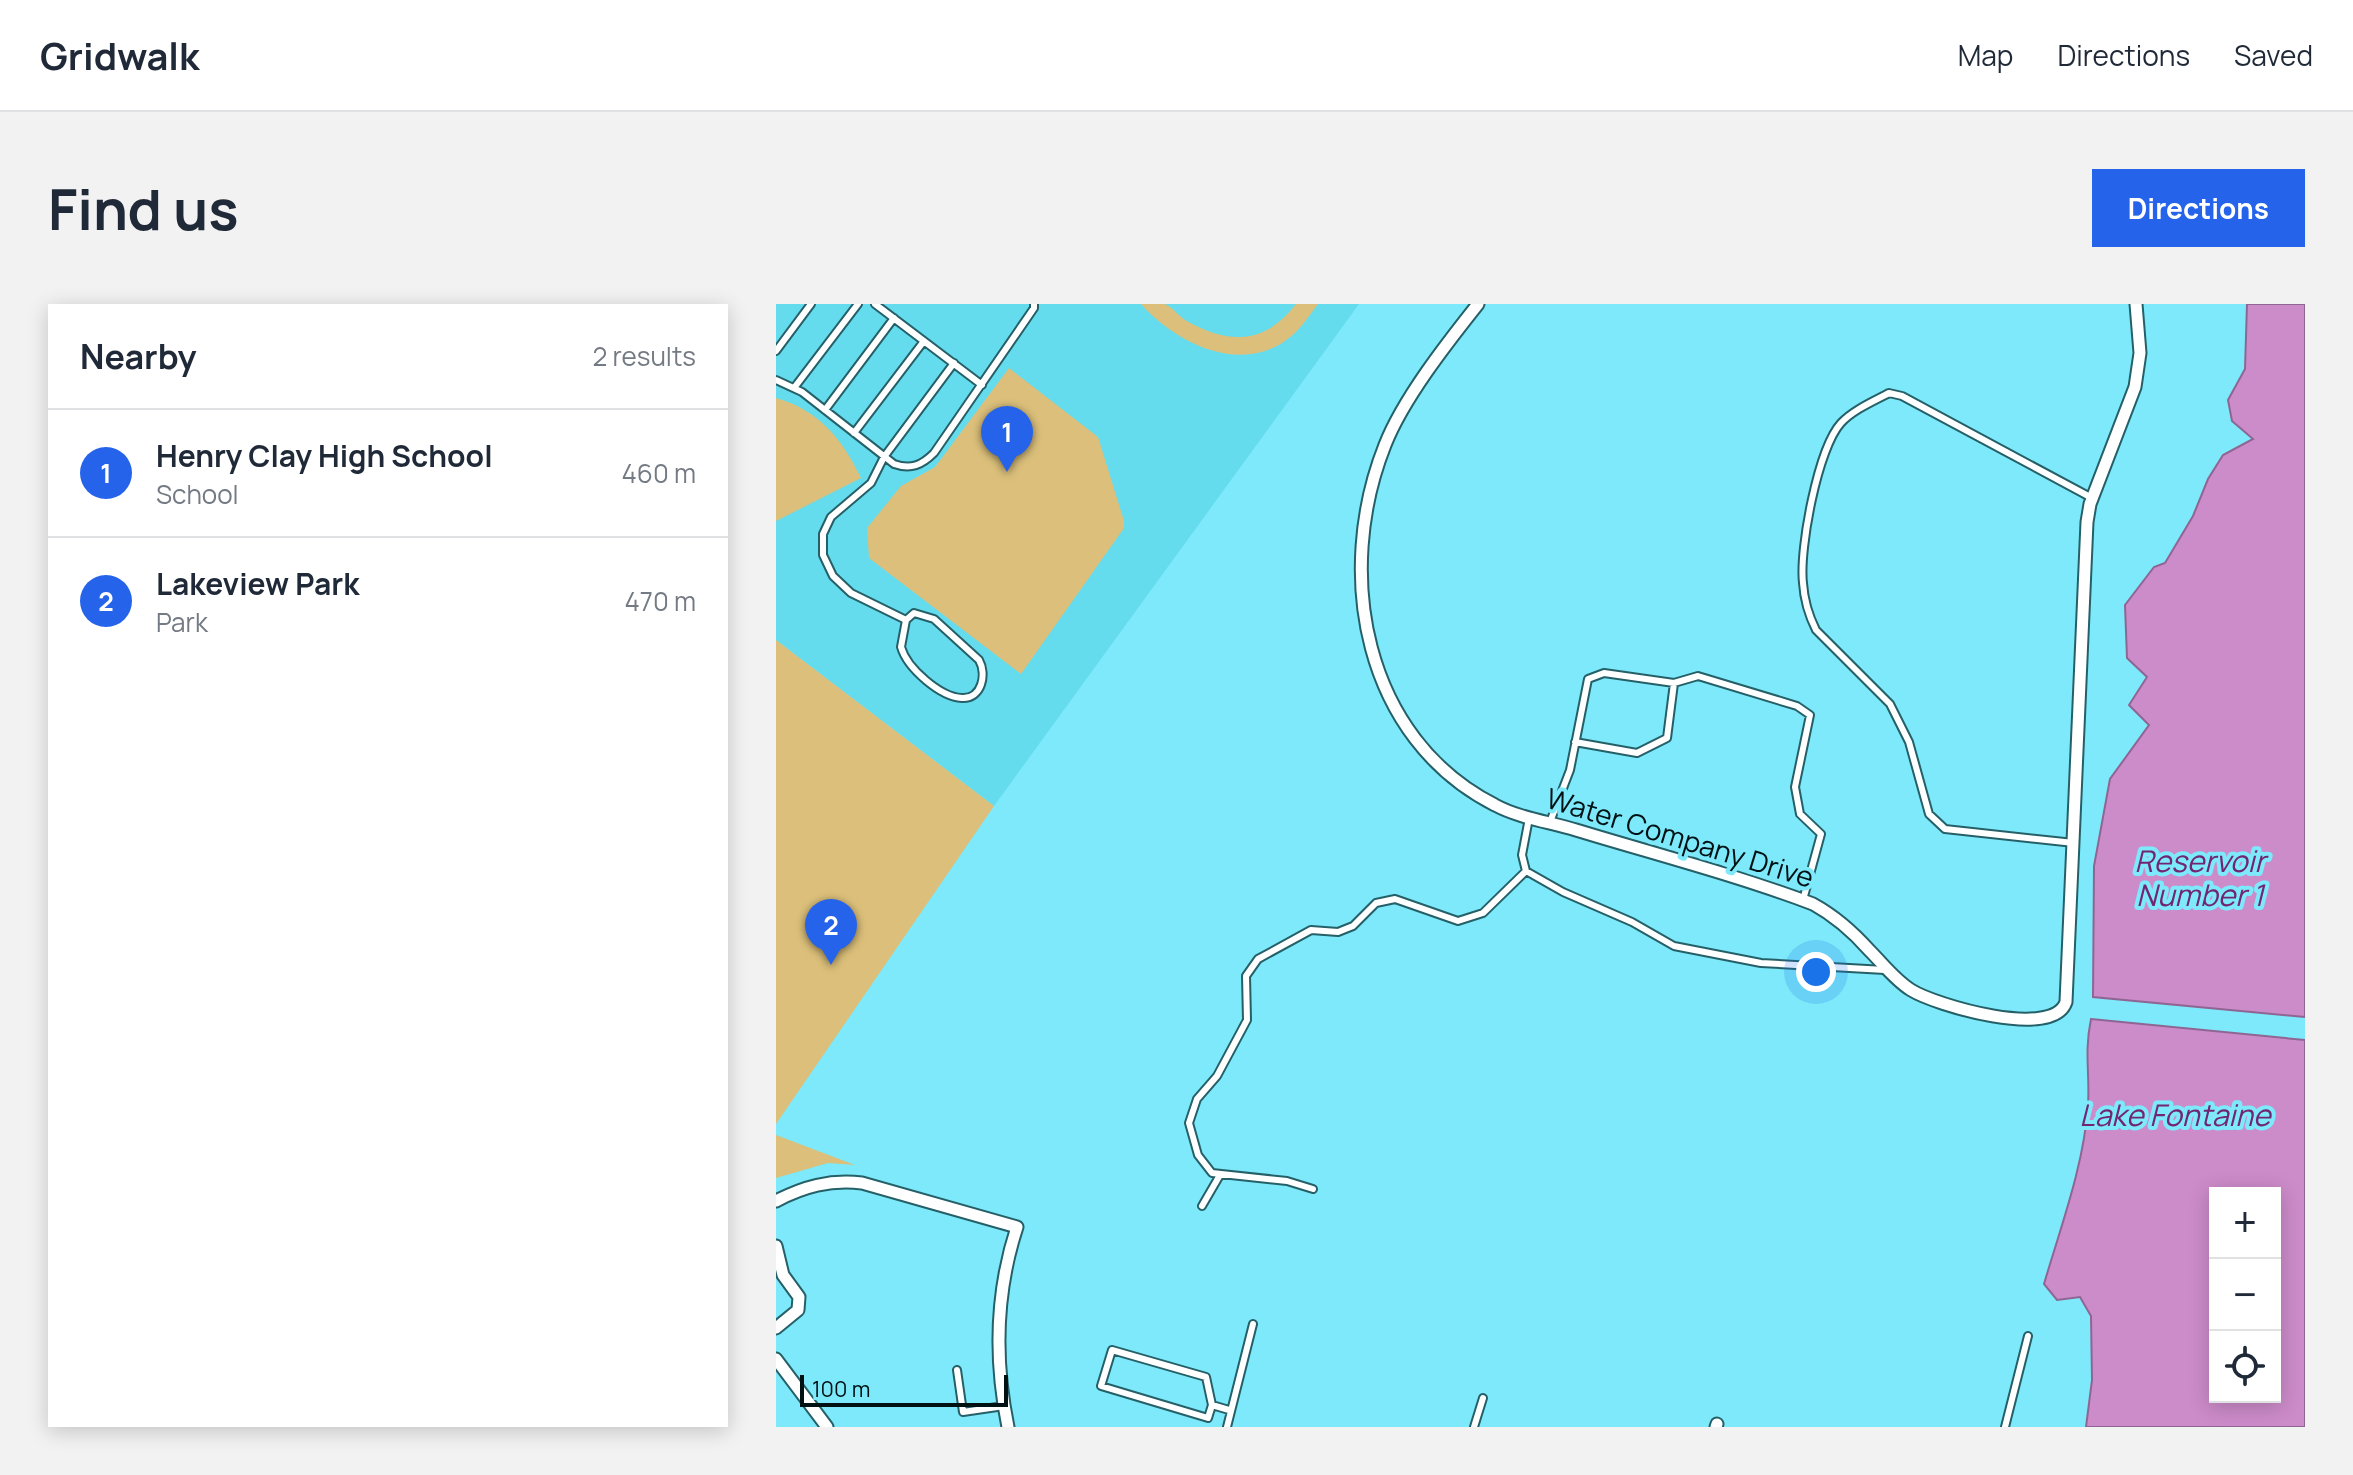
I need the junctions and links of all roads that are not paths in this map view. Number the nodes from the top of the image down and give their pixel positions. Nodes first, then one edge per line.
1 (811, 304) edge
2 (858, 304) edge
3 (875, 304) edge
4 (1034, 304) edge
5 (1478, 304) edge
6 (2136, 304) edge
7 (894, 318) junction
8 (924, 341) junction
9 (776, 351) edge
10 (954, 363) junction
11 (776, 380) edge
12 (982, 385) junction
13 (794, 388) junction
14 (825, 410) junction
15 (854, 433) junction
16 (884, 457) junction
17 (2092, 498) junction
18 (906, 620) junction
19 (1674, 683) junction
20 (1575, 742) junction
21 (1529, 816) junction
22 (1550, 822) junction
23 (2074, 843) junction
24 (1526, 871) junction
25 (1803, 900) junction
26 (1888, 970) junction
27 (1220, 1175) junction
28 (1313, 1189) dead end
29 (776, 1201) edge
30 (1202, 1206) dead end
31 (776, 1246) edge
32 (780, 1278) edge
33 (1253, 1324) dead end
34 (776, 1328) edge
35 (2028, 1336) dead end
36 (776, 1359) edge
37 (957, 1370) dead end
38 (1483, 1398) dead end
39 (1212, 1405) junction
40 (1004, 1406) junction
41 (1229, 1410) junction
42 (827, 1427) edge
43 (1008, 1427) edge
44 (1227, 1427) edge
45 (1474, 1427) edge
46 (2005, 1427) edge

1 - 9 lane
2 - 13 lane
3 - 7 lane
4 - 12 lane
5 - 21 street, Water Company Drive
6 - 17 street, Water Company Drive
7 - 8 lane
7 - 14 lane
8 - 10 lane
8 - 15 lane
10 - 12 lane
10 - 16 lane
11 - 13 lane
12 - 16 lane
13 - 14 lane
14 - 15 lane
15 - 16 lane
16 - 18 lane
17 - 23 street, Water Company Drive
17 - 23 lane
18 - 18 lane
19 - 20 lane
19 - 20 lane
19 - 25 lane
20 - 22 lane
21 - 22 street, Water Company Drive
21 - 24 lane
22 - 25 street, Water Company Drive
23 - 26 street, Water Company Drive
24 - 26 lane
24 - 27 lane
25 - 26 street, Water Company Drive
27 - 28 lane
27 - 30 lane
29 - 40 street
31 - 32 street
32 - 34 street
33 - 41 lane
35 - 46 lane
36 - 42 street
37 - 40 lane
38 - 45 lane
39 - 39 lane
39 - 41 lane
40 - 43 street
41 - 44 lane

